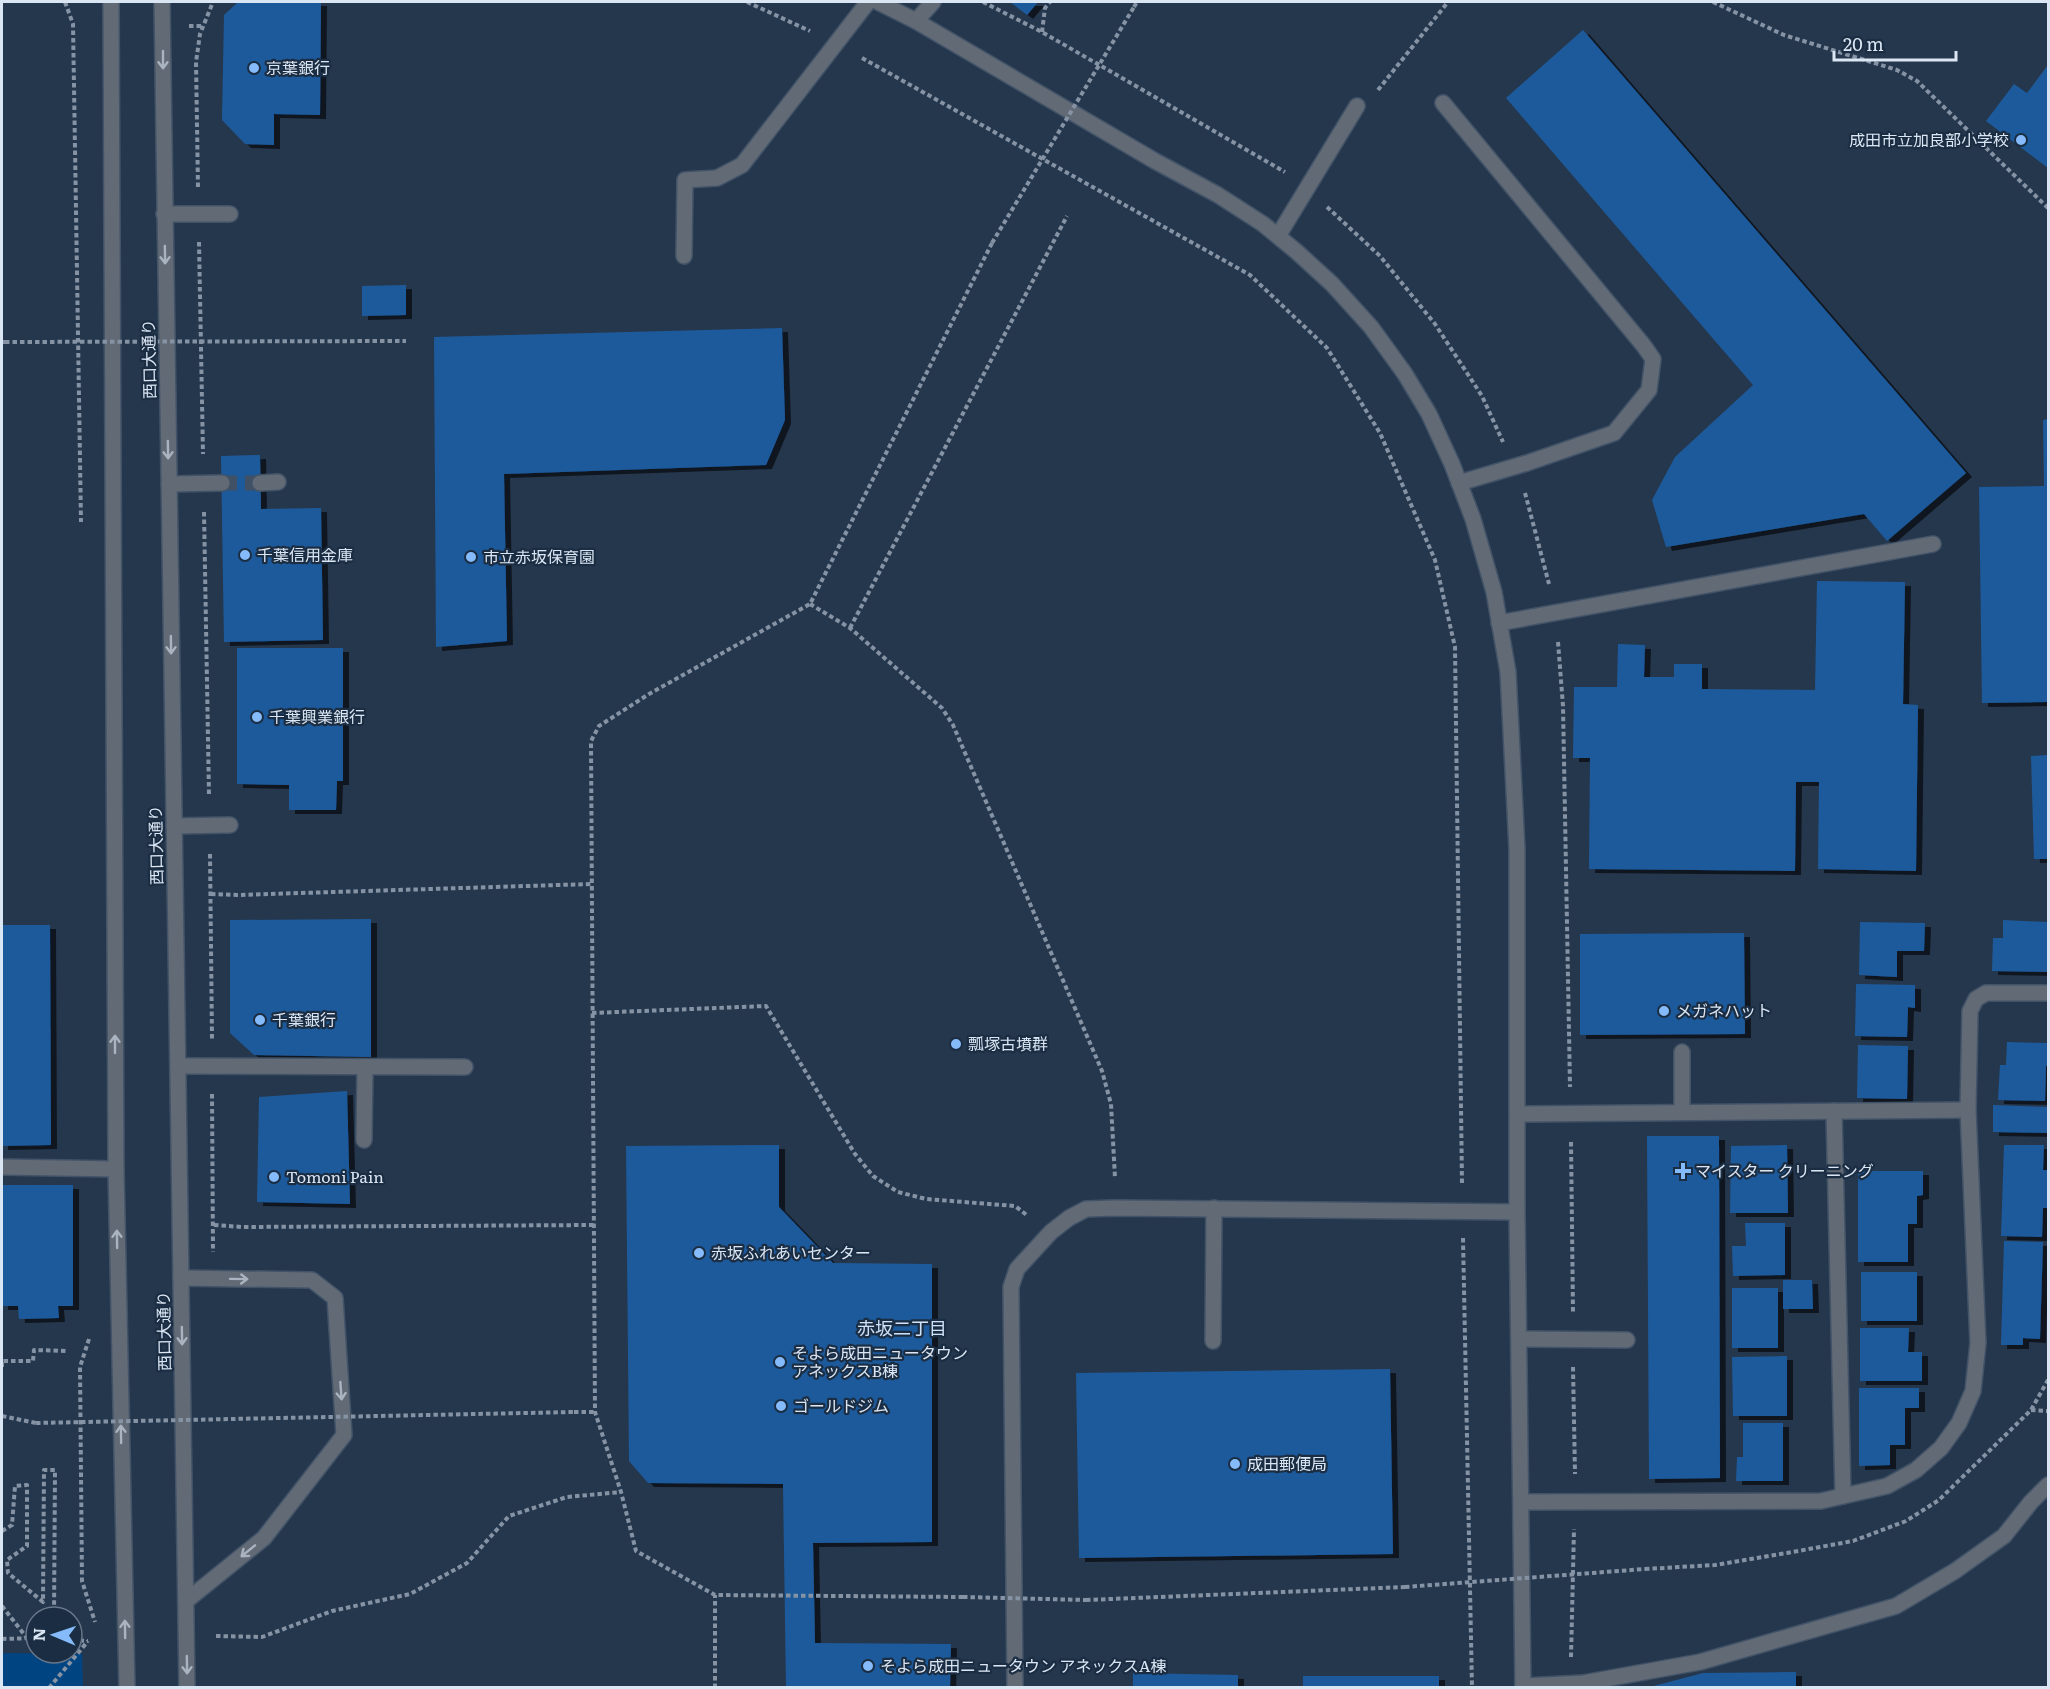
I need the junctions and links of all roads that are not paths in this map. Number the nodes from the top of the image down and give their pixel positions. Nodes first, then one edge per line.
1 (111, 2) edge
2 (162, 2) edge
3 (868, 2) edge
4 (878, 2) edge
5 (933, 2) edge
6 (916, 21) junction
7 (1443, 103) dead end
8 (1357, 106) road end
9 (164, 214) junction
10 (230, 214) dead end
11 (1278, 236) junction
12 (684, 256) dead end
13 (278, 482) dead end
14 (222, 483) tunnel mouth
15 (260, 483) tunnel mouth
16 (1459, 483) junction
17 (169, 484) junction
18 (1933, 544) dead end
19 (1499, 622) junction
20 (230, 825) dead end
21 (174, 826) junction
22 (2049, 993) edge
23 (1682, 1052) dead end
24 (177, 1066) junction
25 (365, 1067) junction
26 (465, 1067) dead end
27 (1968, 1110) junction
28 (1834, 1111) junction
29 (1682, 1112) junction
30 (1518, 1114) junction
31 (364, 1140) dead end
32 (2, 1167) edge
33 (116, 1169) junction
34 (1214, 1208) junction
35 (1517, 1212) junction
36 (181, 1278) junction
37 (1519, 1339) junction
38 (1627, 1340) dead end
39 (1214, 1341) dead end
40 (2049, 1485) edge
41 (1843, 1496) junction
42 (1521, 1502) junction
43 (186, 1601) junction
44 (1523, 1687) edge
45 (127, 1688) edge
46 (187, 1688) edge
47 (1015, 1688) edge

33 -> 1 street
2 -> 9 street, 西口大通り
3 - 12 street
4 - 6 street
5 - 6 street
6 - 11 street
7 - 16 street
8 - 11 street
9 - 10 street
9 -> 17 street, 西口大通り
11 - 16 street
13 - 15 street
14 - 17 street
16 - 19 street
17 -> 21 street, 西口大通り
18 - 19 street
19 - 30 street
20 - 21 street
21 - 24 street, 西口大通り
22 - 27 street
23 - 29 street
24 - 25 street
24 - 36 street, 西口大通り
25 - 26 street
25 - 31 street
27 - 28 street
27 - 41 street
28 - 29 street
28 - 41 street
29 - 30 street
30 - 35 street
32 - 33 street
45 -> 33 street
34 - 35 street
34 - 39 street
34 - 47 street
35 - 37 street
36 -> 43 street, 西口大通り
36 -> 43 street
37 - 38 street
37 - 42 street
40 - 44 street
41 - 42 street
42 - 44 street
43 -> 46 street, 西口大通り

